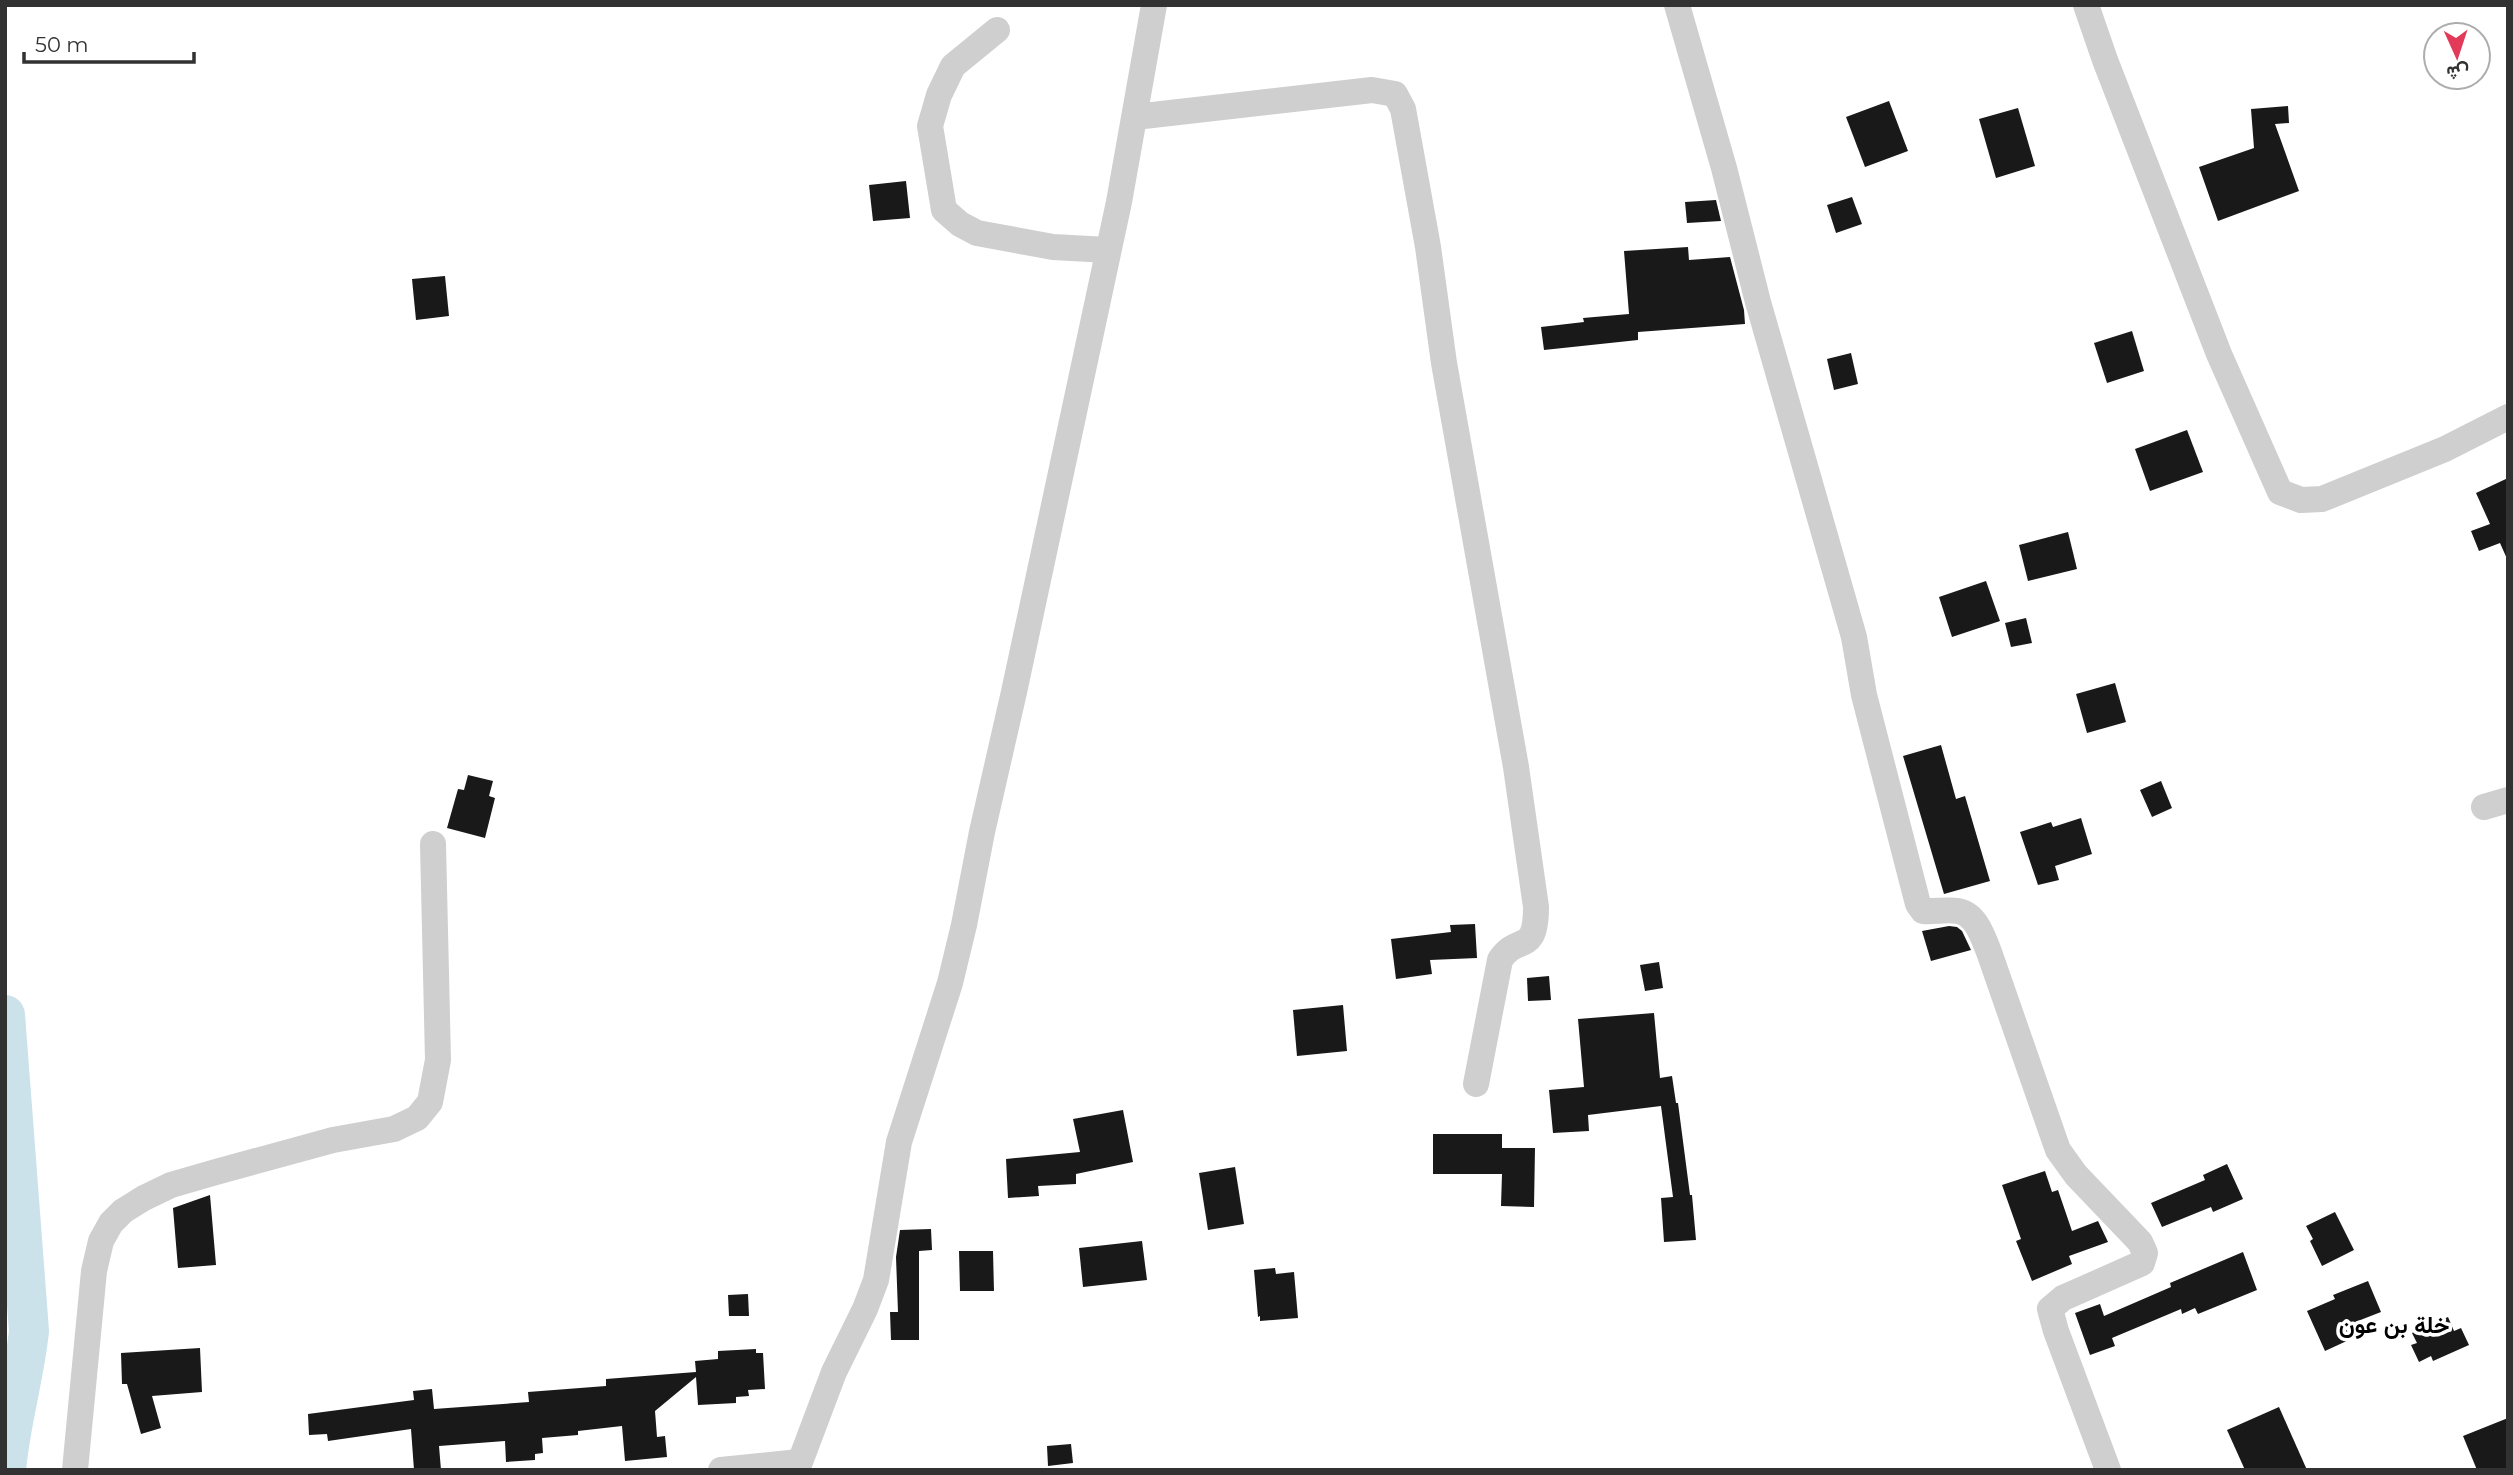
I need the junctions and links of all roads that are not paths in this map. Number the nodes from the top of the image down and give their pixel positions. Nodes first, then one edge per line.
1 (1153, 5) edge
2 (1677, 5) edge
3 (2087, 5) edge
4 (997, 30) dead end
5 (1135, 117) junction
6 (1108, 250) junction
7 (2508, 417) edge
8 (433, 844) dead end
9 (1476, 1084) dead end
10 (798, 1466) edge
11 (75, 1470) edge
12 (721, 1470) edge
13 (2108, 1470) edge

1 - 5 street
2 - 13 street
3 - 7 street
4 - 6 street
5 - 6 street
5 - 9 street
6 - 10 street
8 - 11 street
10 - 12 street

